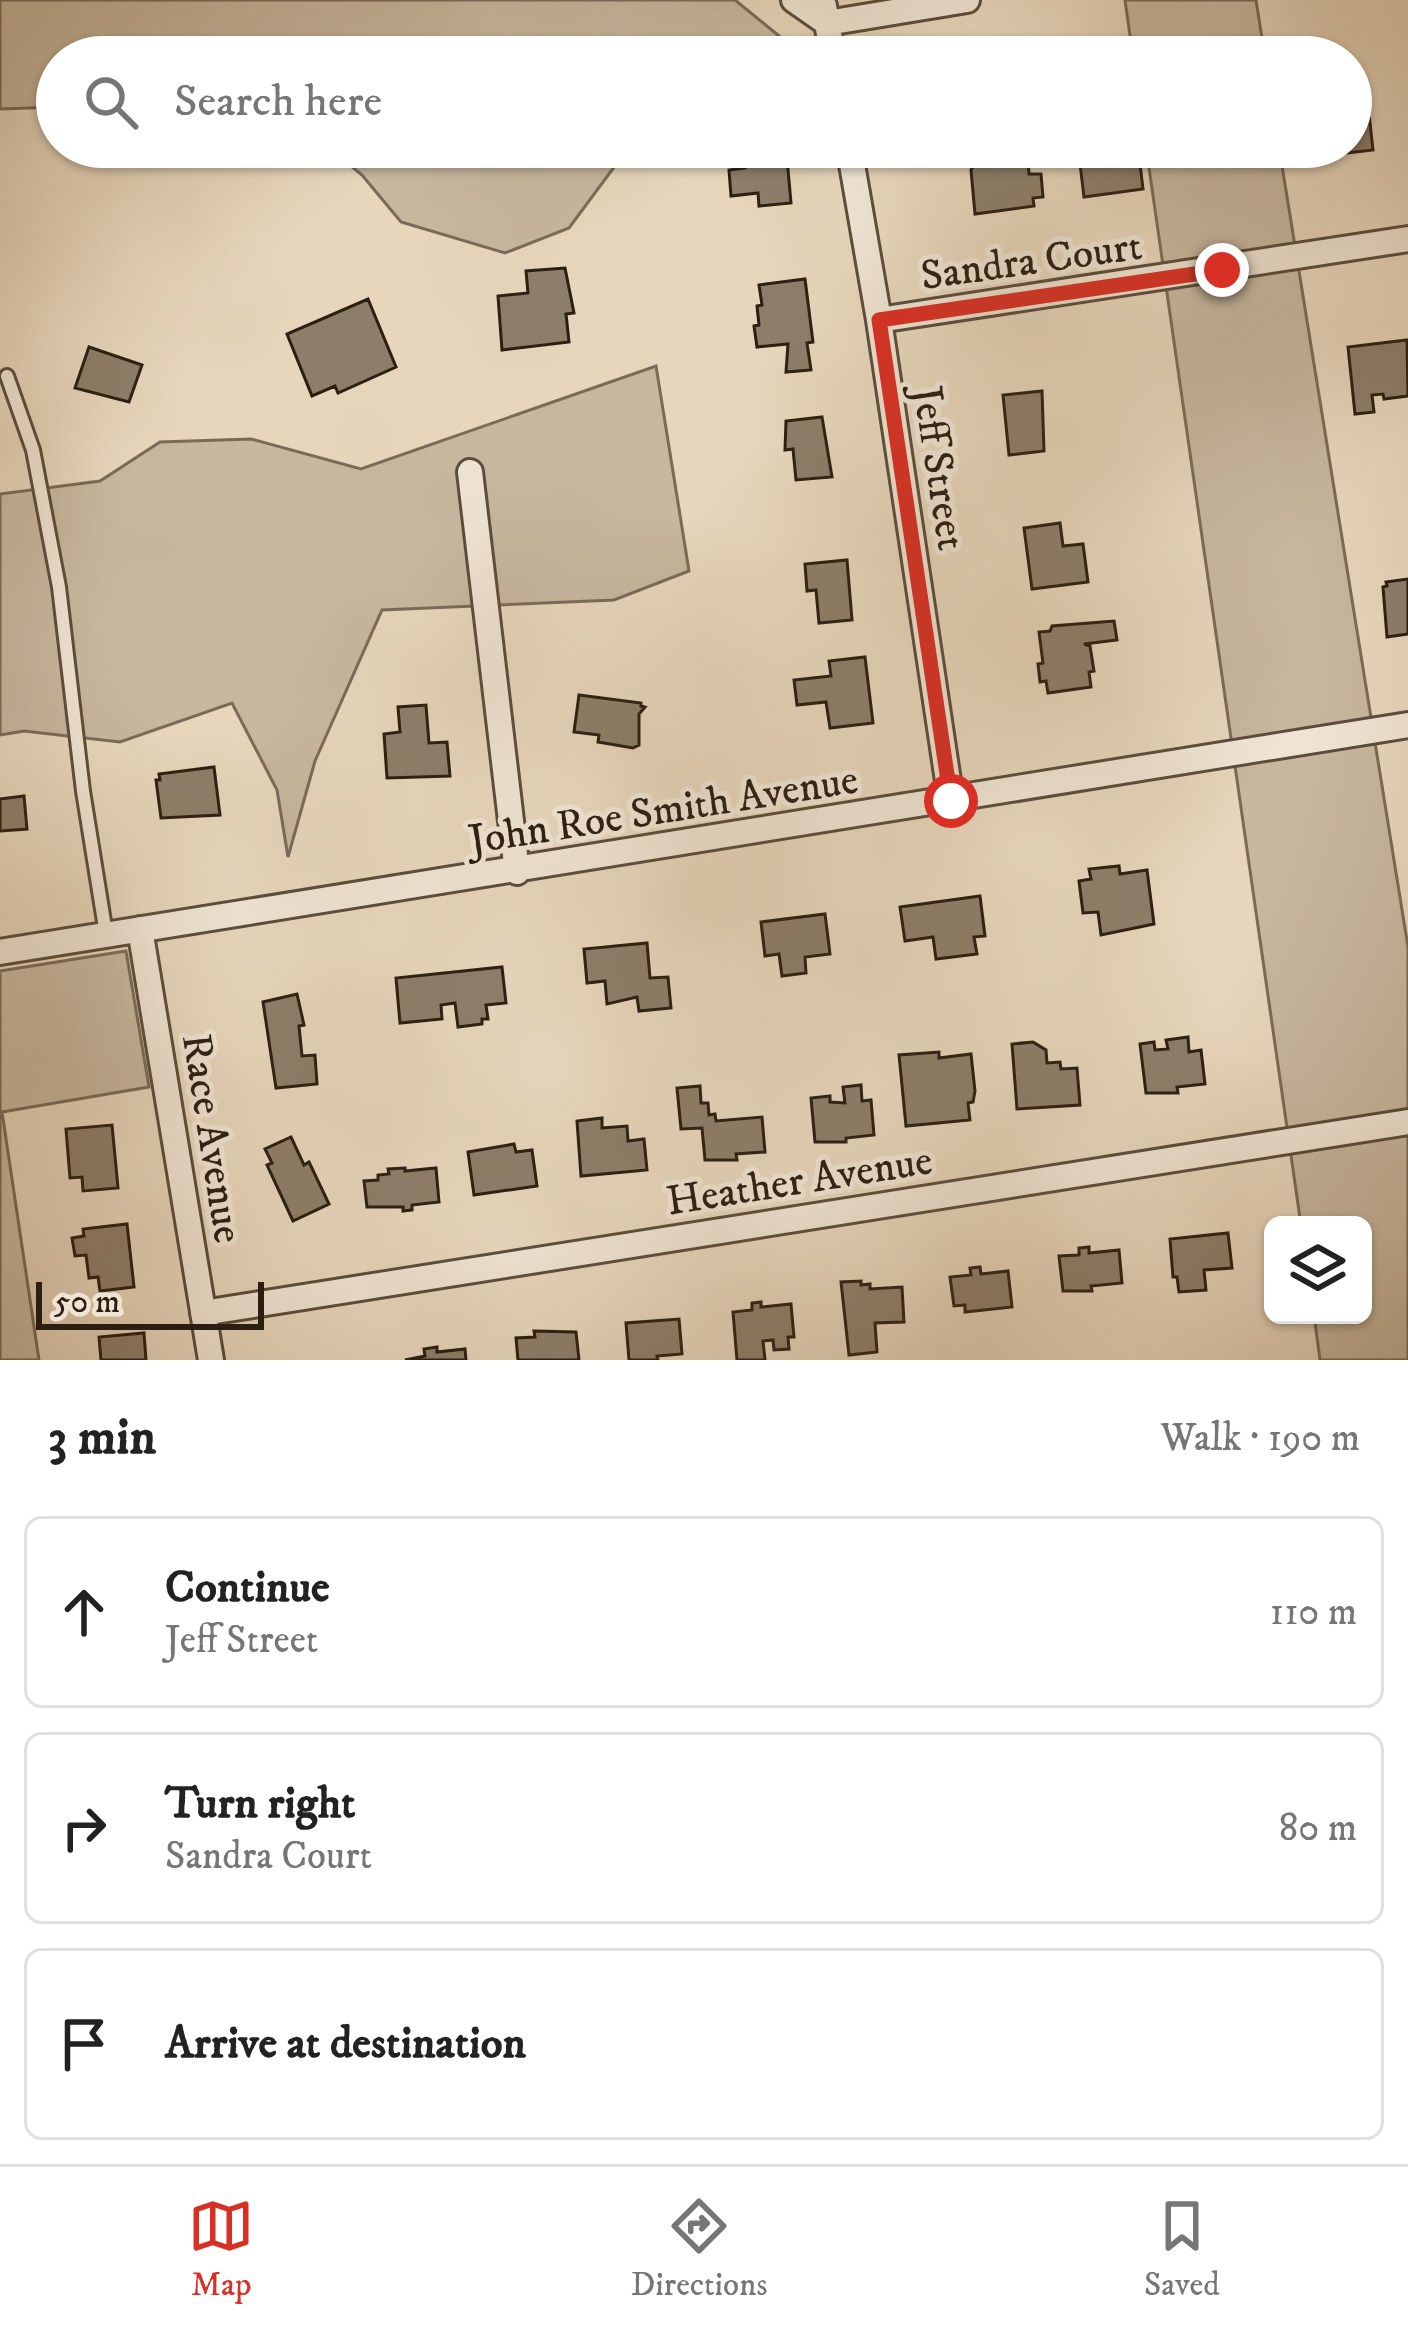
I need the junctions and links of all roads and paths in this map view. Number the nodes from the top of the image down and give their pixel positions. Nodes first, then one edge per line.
1 (794, 0) edge
2 (967, 0) edge
3 (825, 11) edge
4 (853, 168) edge
5 (1408, 239) edge
6 (879, 320) junction
7 (8, 376) dead end
8 (470, 472) dead end
9 (1408, 725) edge
10 (951, 801) junction
11 (517, 872) junction
12 (140, 929) junction
13 (106, 934) junction
14 (0, 952) edge
15 (1408, 1122) edge
16 (203, 1313) junction
17 (211, 1360) edge

1 - 3 street
2 - 3 street
4 - 6 street, Jeff Street
5 - 6 street, Sandra Court
6 - 10 street, Jeff Street
7 - 13 lane
8 - 11 street
9 - 10 street, John Roe Smith Avenue
10 - 11 street, John Roe Smith Avenue
11 - 12 street, John Roe Smith Avenue
12 - 13 street, John Roe Smith Avenue
12 - 16 street, Race Avenue
13 - 14 street, John Roe Smith Avenue
15 - 16 street, Heather Avenue
16 - 17 street, Race Avenue

